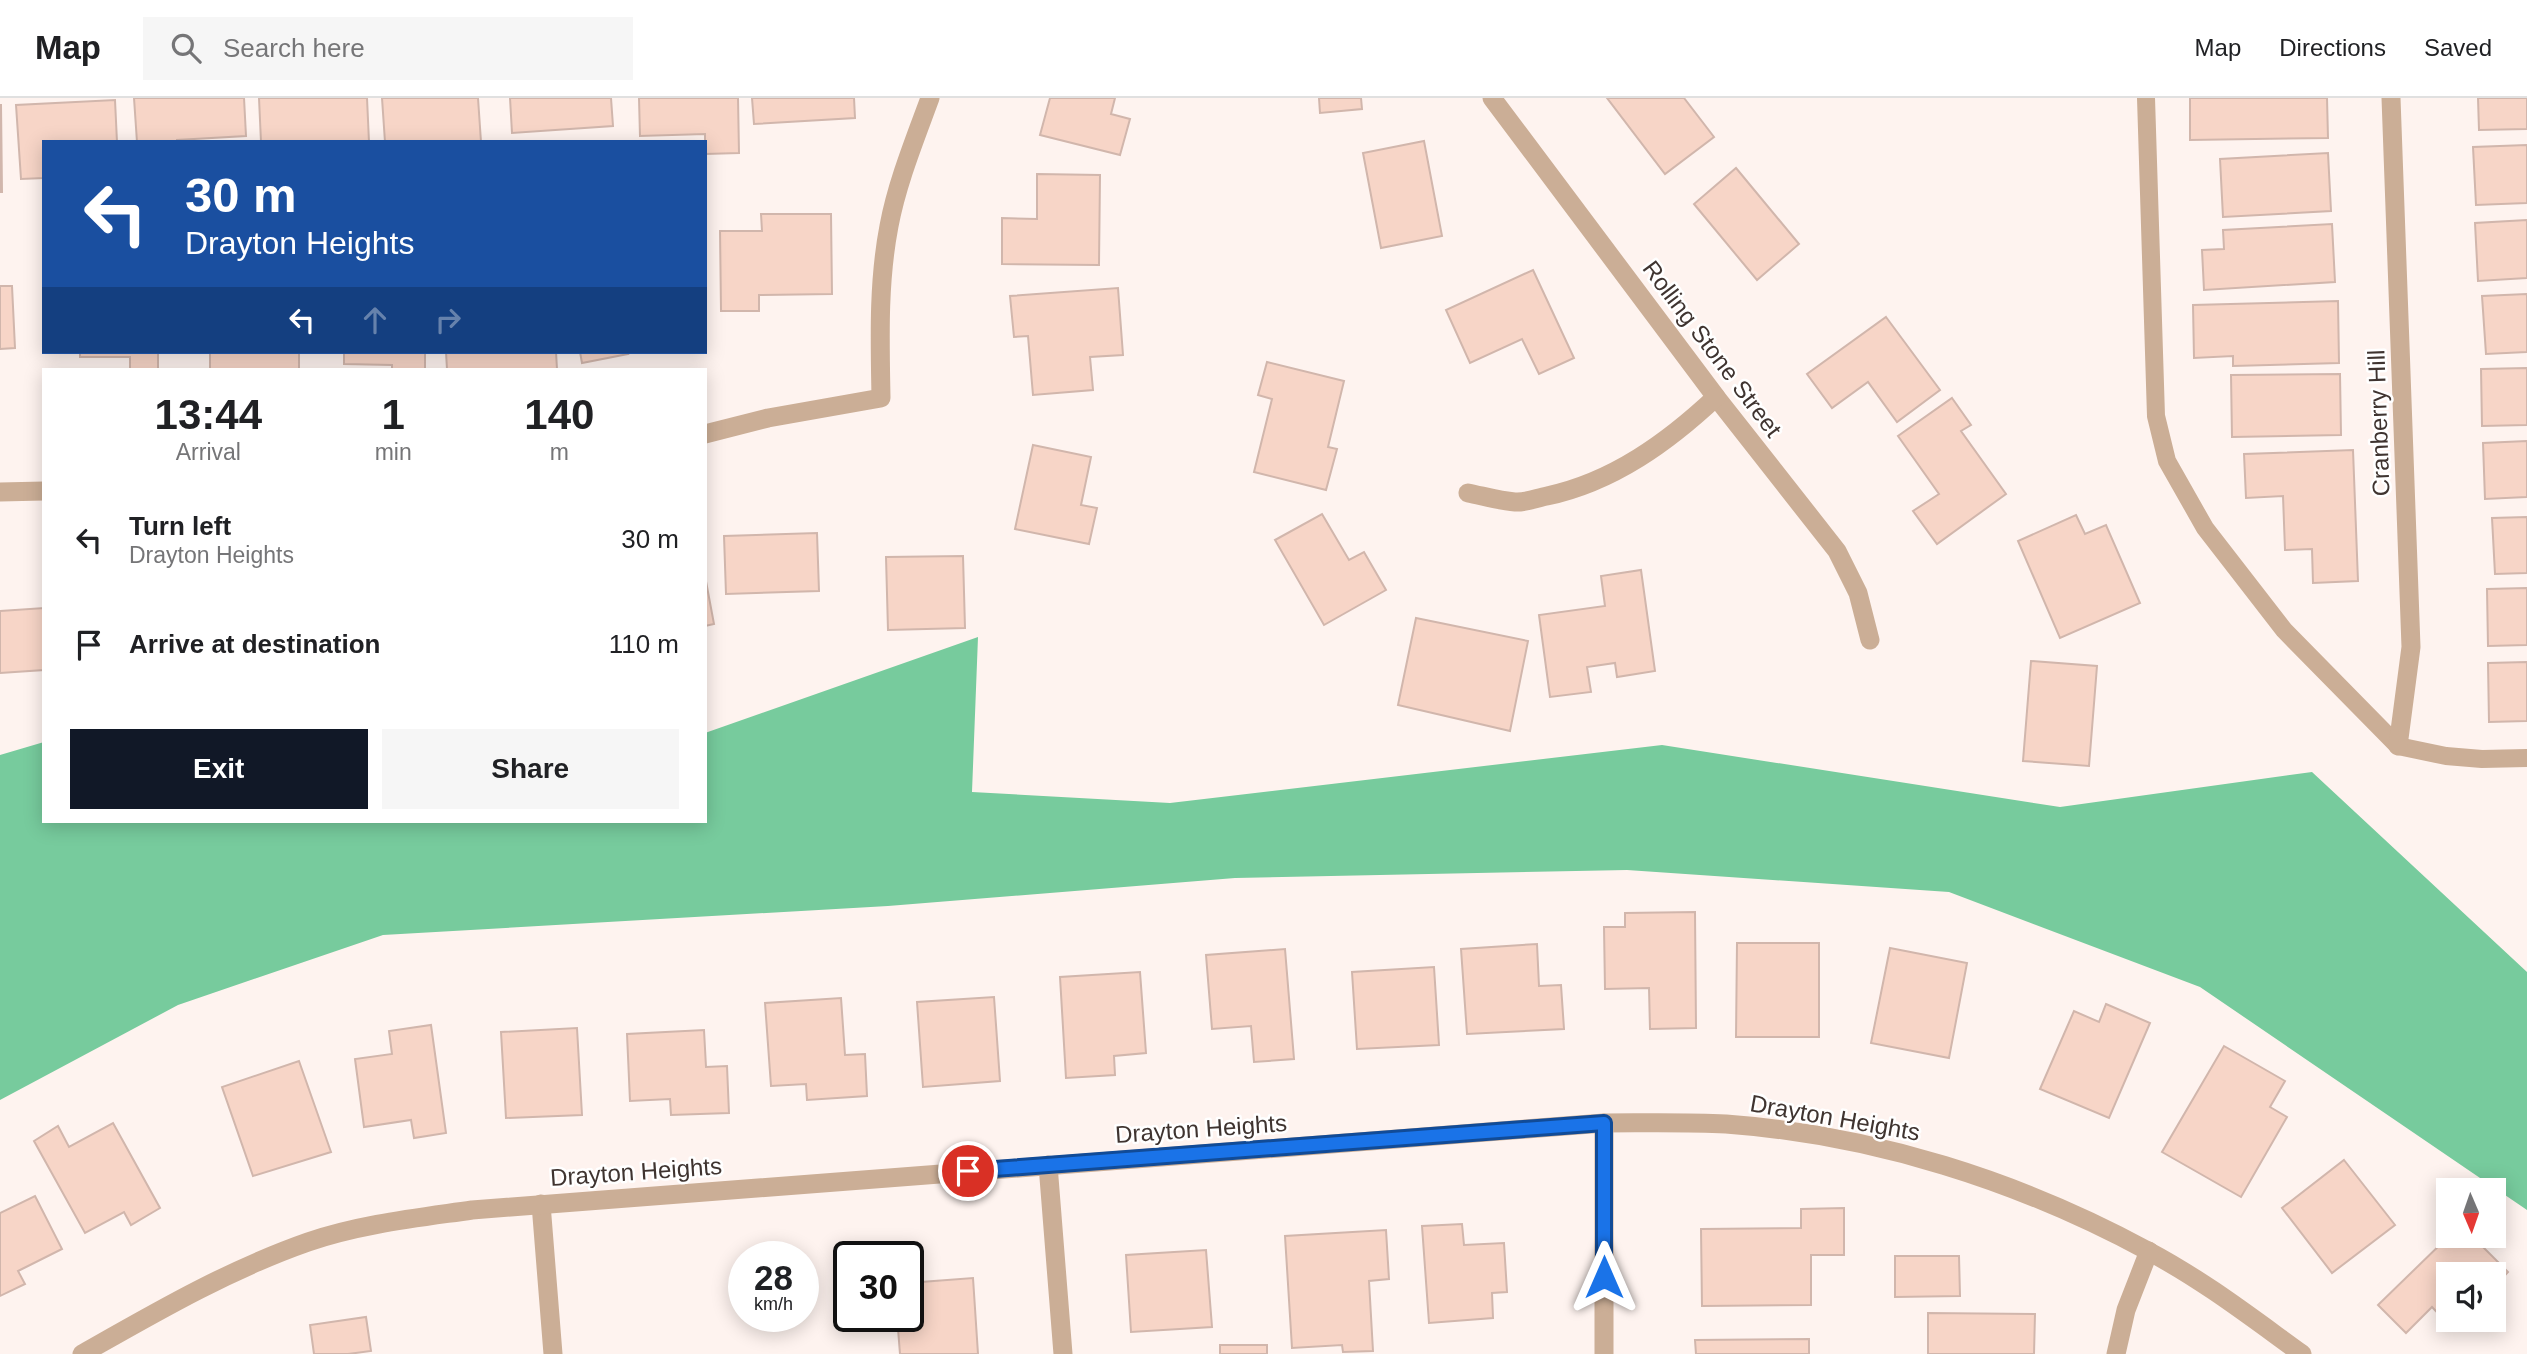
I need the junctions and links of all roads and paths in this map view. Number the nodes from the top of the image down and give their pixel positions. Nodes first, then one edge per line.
1 (930, 98) edge
2 (1492, 98) edge
3 (2146, 98) edge
4 (2391, 98) edge
5 (1716, 397) junction
6 (707, 433) edge
7 (42, 491) edge
8 (0, 492) edge
9 (1468, 493) dead end
10 (1870, 640) dead end
11 (2398, 746) junction
12 (2527, 758) edge
13 (1604, 1123) junction
14 (1048, 1165) junction
15 (541, 1204) junction
16 (2148, 1251) junction
17 (82, 1354) edge
18 (553, 1354) edge
19 (1063, 1354) edge
20 (1604, 1354) edge
21 (2116, 1354) edge
22 (2302, 1354) edge

1 - 6 street
2 - 5 street, Rolling Stone Street
3 - 11 lane
4 - 11 street, Cranberry Hill
5 - 9 street
5 - 10 street, Rolling Stone Street
7 - 8 street
11 - 12 lane
13 - 14 street, Drayton Heights
13 - 16 street, Drayton Heights
13 - 20 street
14 - 15 street, Drayton Heights
14 - 19 street
15 - 17 street, Drayton Heights
15 - 18 street
16 - 21 street
16 - 22 street, Drayton Heights

